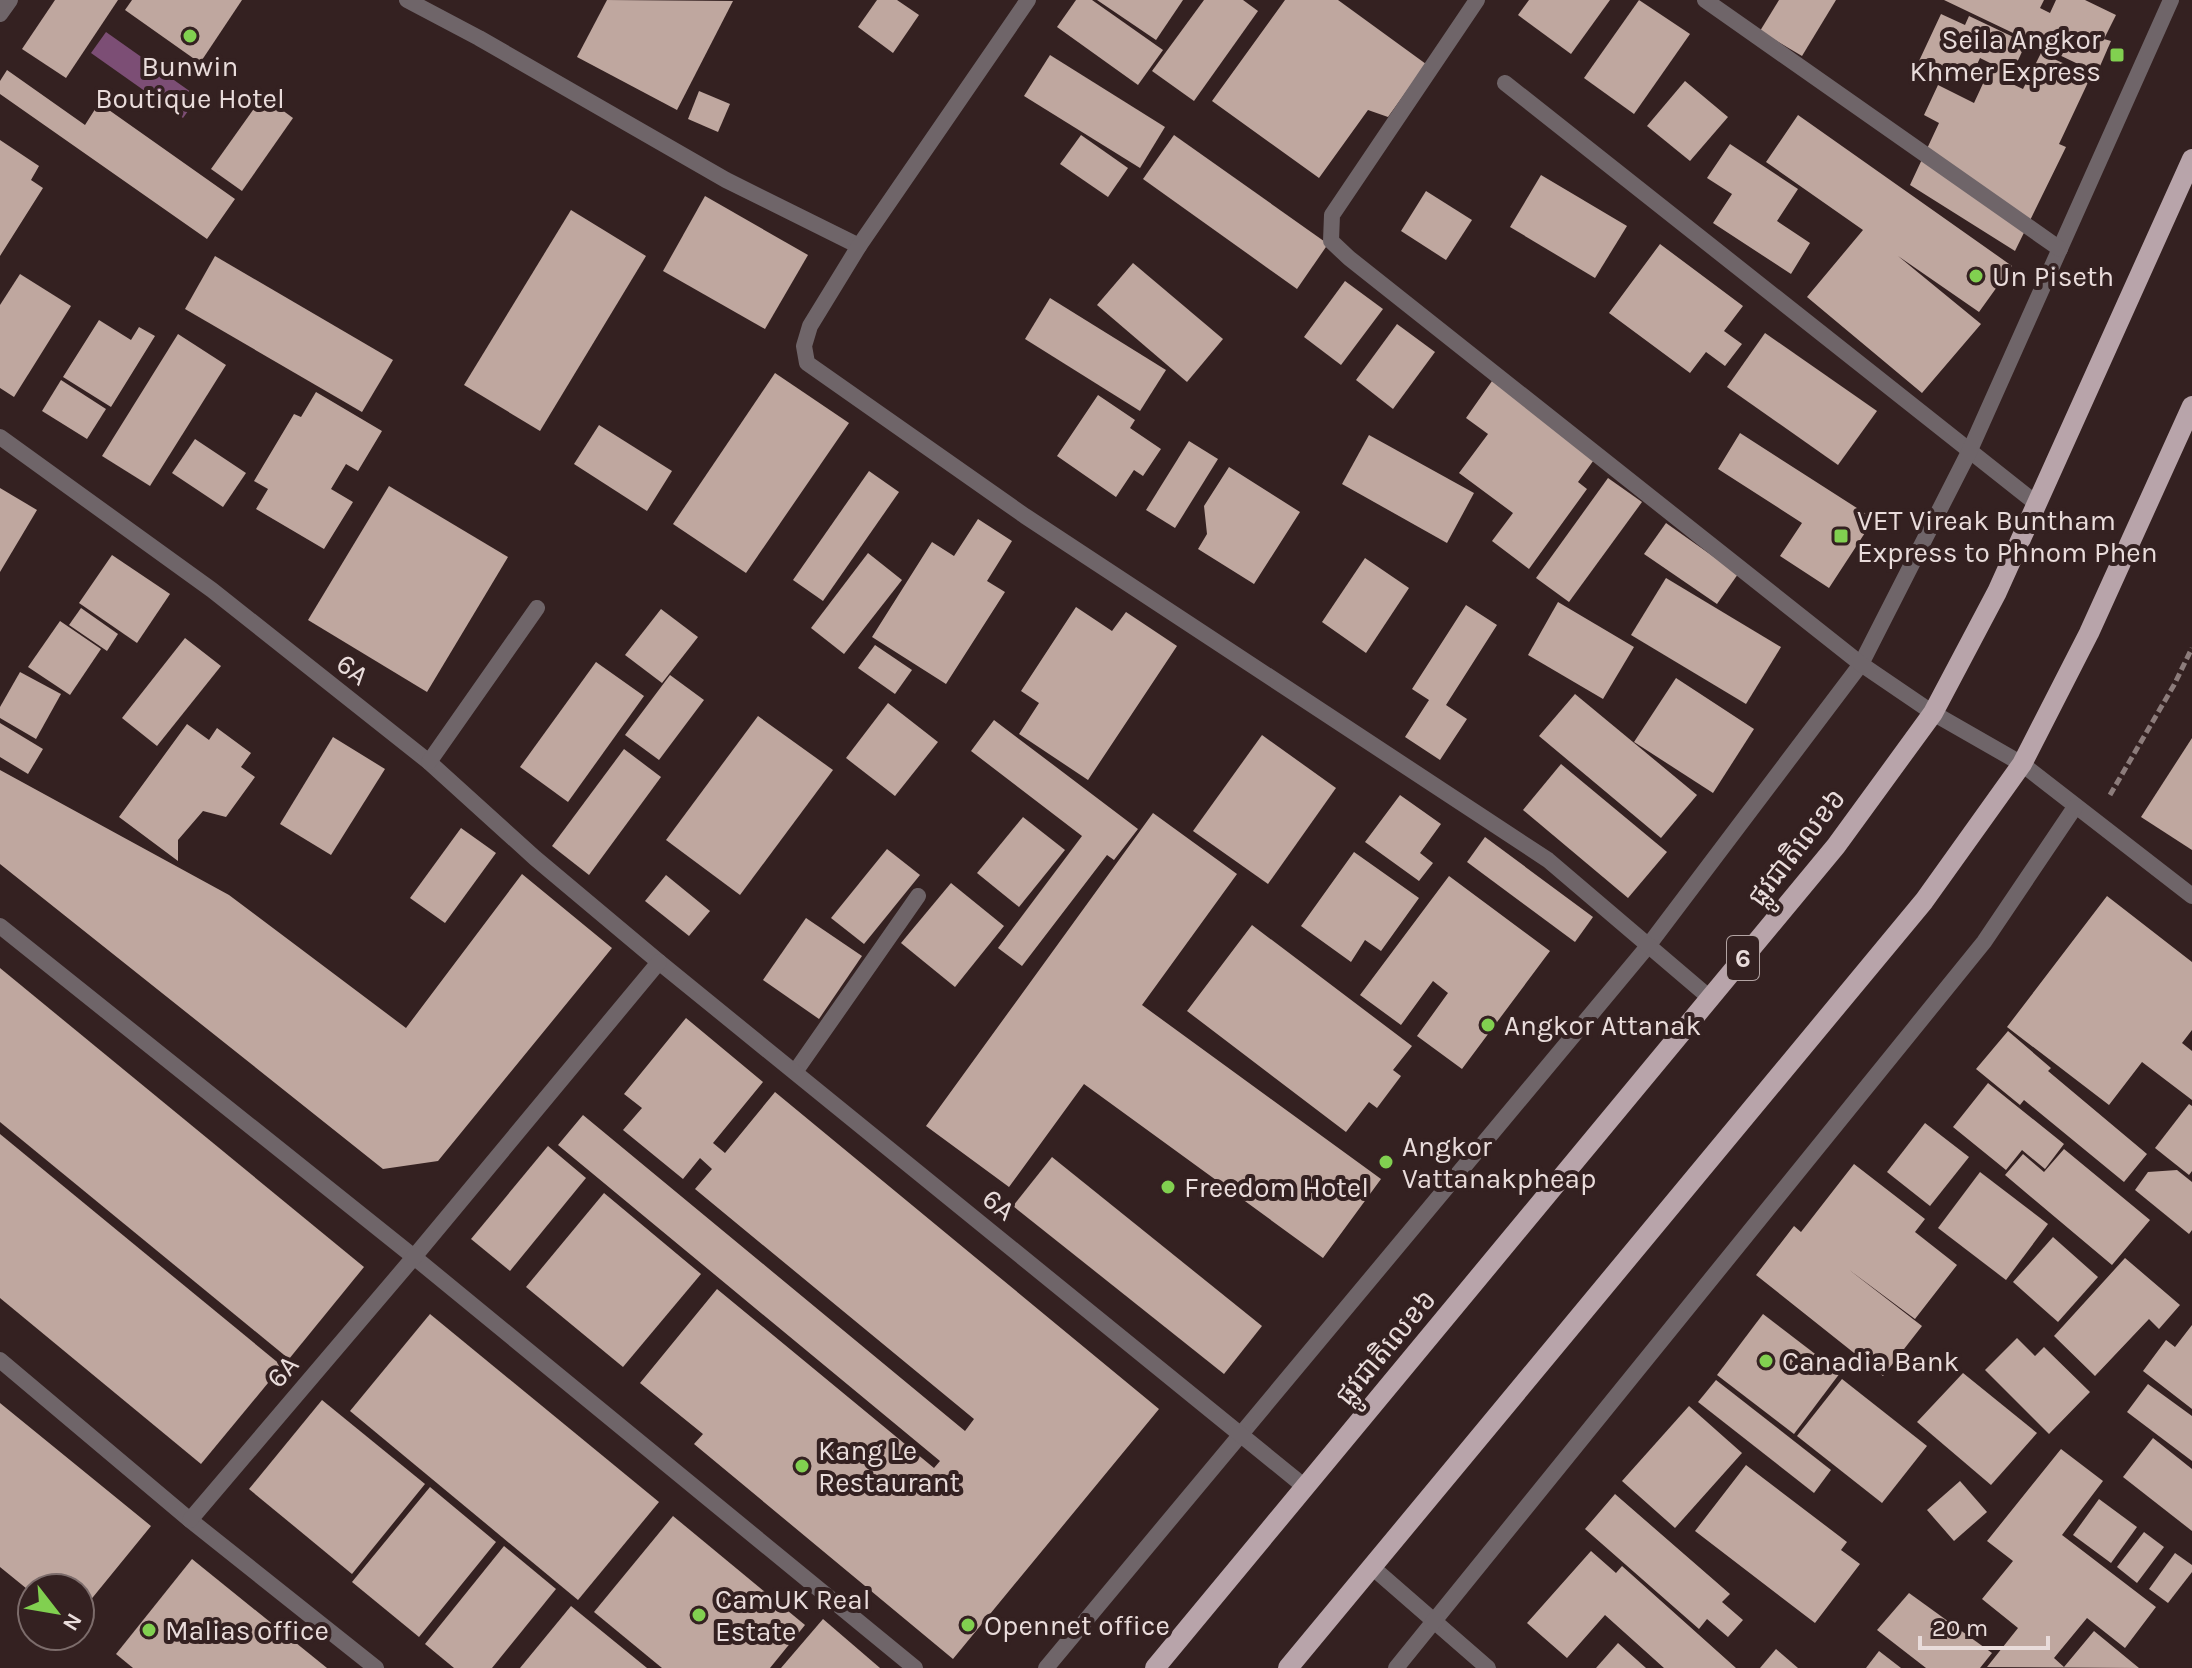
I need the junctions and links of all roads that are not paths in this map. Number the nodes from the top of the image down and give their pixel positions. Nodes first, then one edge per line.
1 (10, 0) edge
2 (407, 0) edge
3 (1028, 0) edge
4 (1477, 0) edge
5 (1705, 0) edge
6 (2171, 0) edge
7 (0, 14) edge
8 (1505, 83) dead end
9 (2192, 159) edge
10 (859, 246) junction
11 (2060, 249) junction
12 (2192, 406) edge
13 (0, 437) edge
14 (1970, 450) junction
15 (2037, 504) junction
16 (537, 608) dead end
17 (1861, 664) junction
18 (1933, 713) junction
19 (429, 762) junction
20 (2022, 764) junction
21 (2075, 807) junction
22 (918, 896) dead end
23 (2192, 896) edge
24 (0, 926) edge
25 (1648, 946) junction
26 (659, 962) junction
27 (1710, 998) junction
28 (795, 1072) junction
29 (414, 1257) junction
30 (0, 1360) edge
31 (1242, 1434) junction
32 (1305, 1487) junction
33 (190, 1520) junction
34 (1372, 1567) junction
35 (1435, 1621) junction
36 (376, 1668) edge
37 (915, 1668) edge
38 (1046, 1668) edge
39 (1155, 1668) edge
40 (1288, 1668) edge
41 (1396, 1668) edge
42 (1488, 1668) edge

1 - 7 street
2 - 10 street
3 - 10 street
4 - 17 street
5 - 11 street
6 - 11 street
8 - 14 street
9 - 15 main road, ផ្លូវជាតិលេខ៦ / 6
10 - 25 street
11 - 14 street
12 - 20 main road
13 - 19 street, 6A
14 - 15 street
14 - 17 street
15 - 18 main road, ផ្លូវជាតិលេខ៦ / 6
16 - 19 street
17 - 18 street
17 - 25 street
18 - 20 street
18 - 27 main road, ផ្លូវជាតិលេខ៦ / 6
19 - 26 street, 6A
20 - 21 street
20 - 34 main road
21 - 23 street
21 - 35 street
22 - 28 street
24 - 29 street
25 - 27 street
25 - 31 street
26 - 28 street, 6A
26 - 29 street, 6A
27 - 32 main road, ផ្លូវជាតិលេខ៦ / 6
28 - 31 street, 6A
29 - 33 street, 6A
29 - 37 street
30 - 33 street
31 - 32 street, 6A
31 - 38 street
32 - 39 main road, ផ្លូវជាតិលេខ៦ / 6
33 - 36 street
34 - 35 street
34 - 40 main road
35 - 41 street
35 - 42 street

